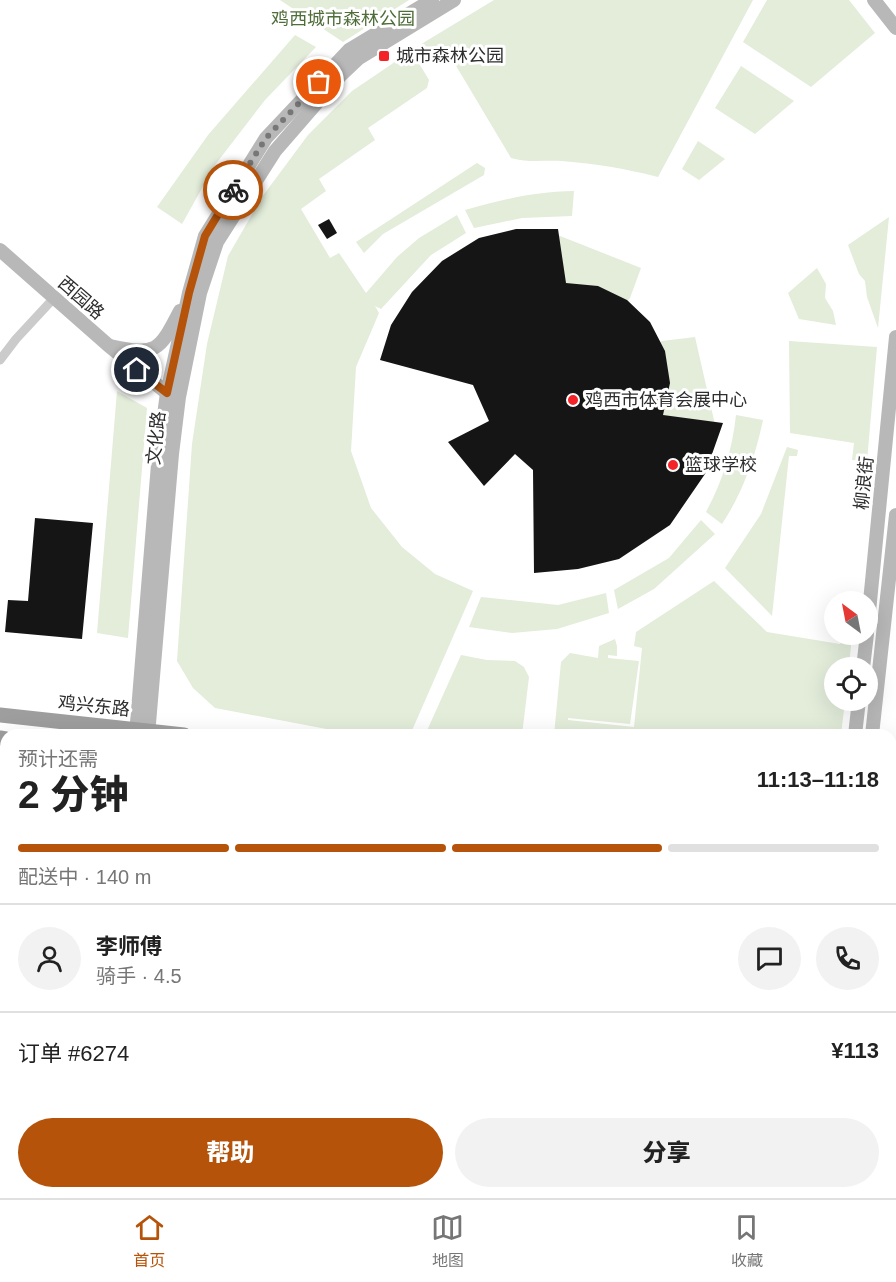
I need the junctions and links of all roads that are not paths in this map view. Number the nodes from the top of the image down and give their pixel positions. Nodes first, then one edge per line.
1 (432, 0) edge
2 (454, 0) edge
3 (874, 0) edge
4 (896, 28) edge
5 (0, 250) edge
6 (189, 293) junction
7 (54, 298) junction
8 (896, 337) edge
9 (108, 345) junction
10 (0, 360) edge
11 (167, 393) junction
12 (896, 515) edge
13 (871, 591) edge
14 (858, 711) edge
15 (0, 715) edge
16 (111, 729) edge
17 (143, 729) edge
18 (143, 729) edge
19 (856, 729) edge
20 (873, 729) edge

1 - 6 main road, 文化路
2 - 17 main road, 文化路
3 - 4 main road
5 - 7 main road, 西园路
6 - 9 main road
6 - 11 main road, 文化路
7 - 9 main road, 西园路
7 - 10 street
8 - 13 main road, 柳浪街
9 - 11 main road, 西园路
11 - 18 main road, 文化路
12 - 20 main road, 柳浪街
14 - 19 main road
15 - 16 highway, 鸡兴东路

